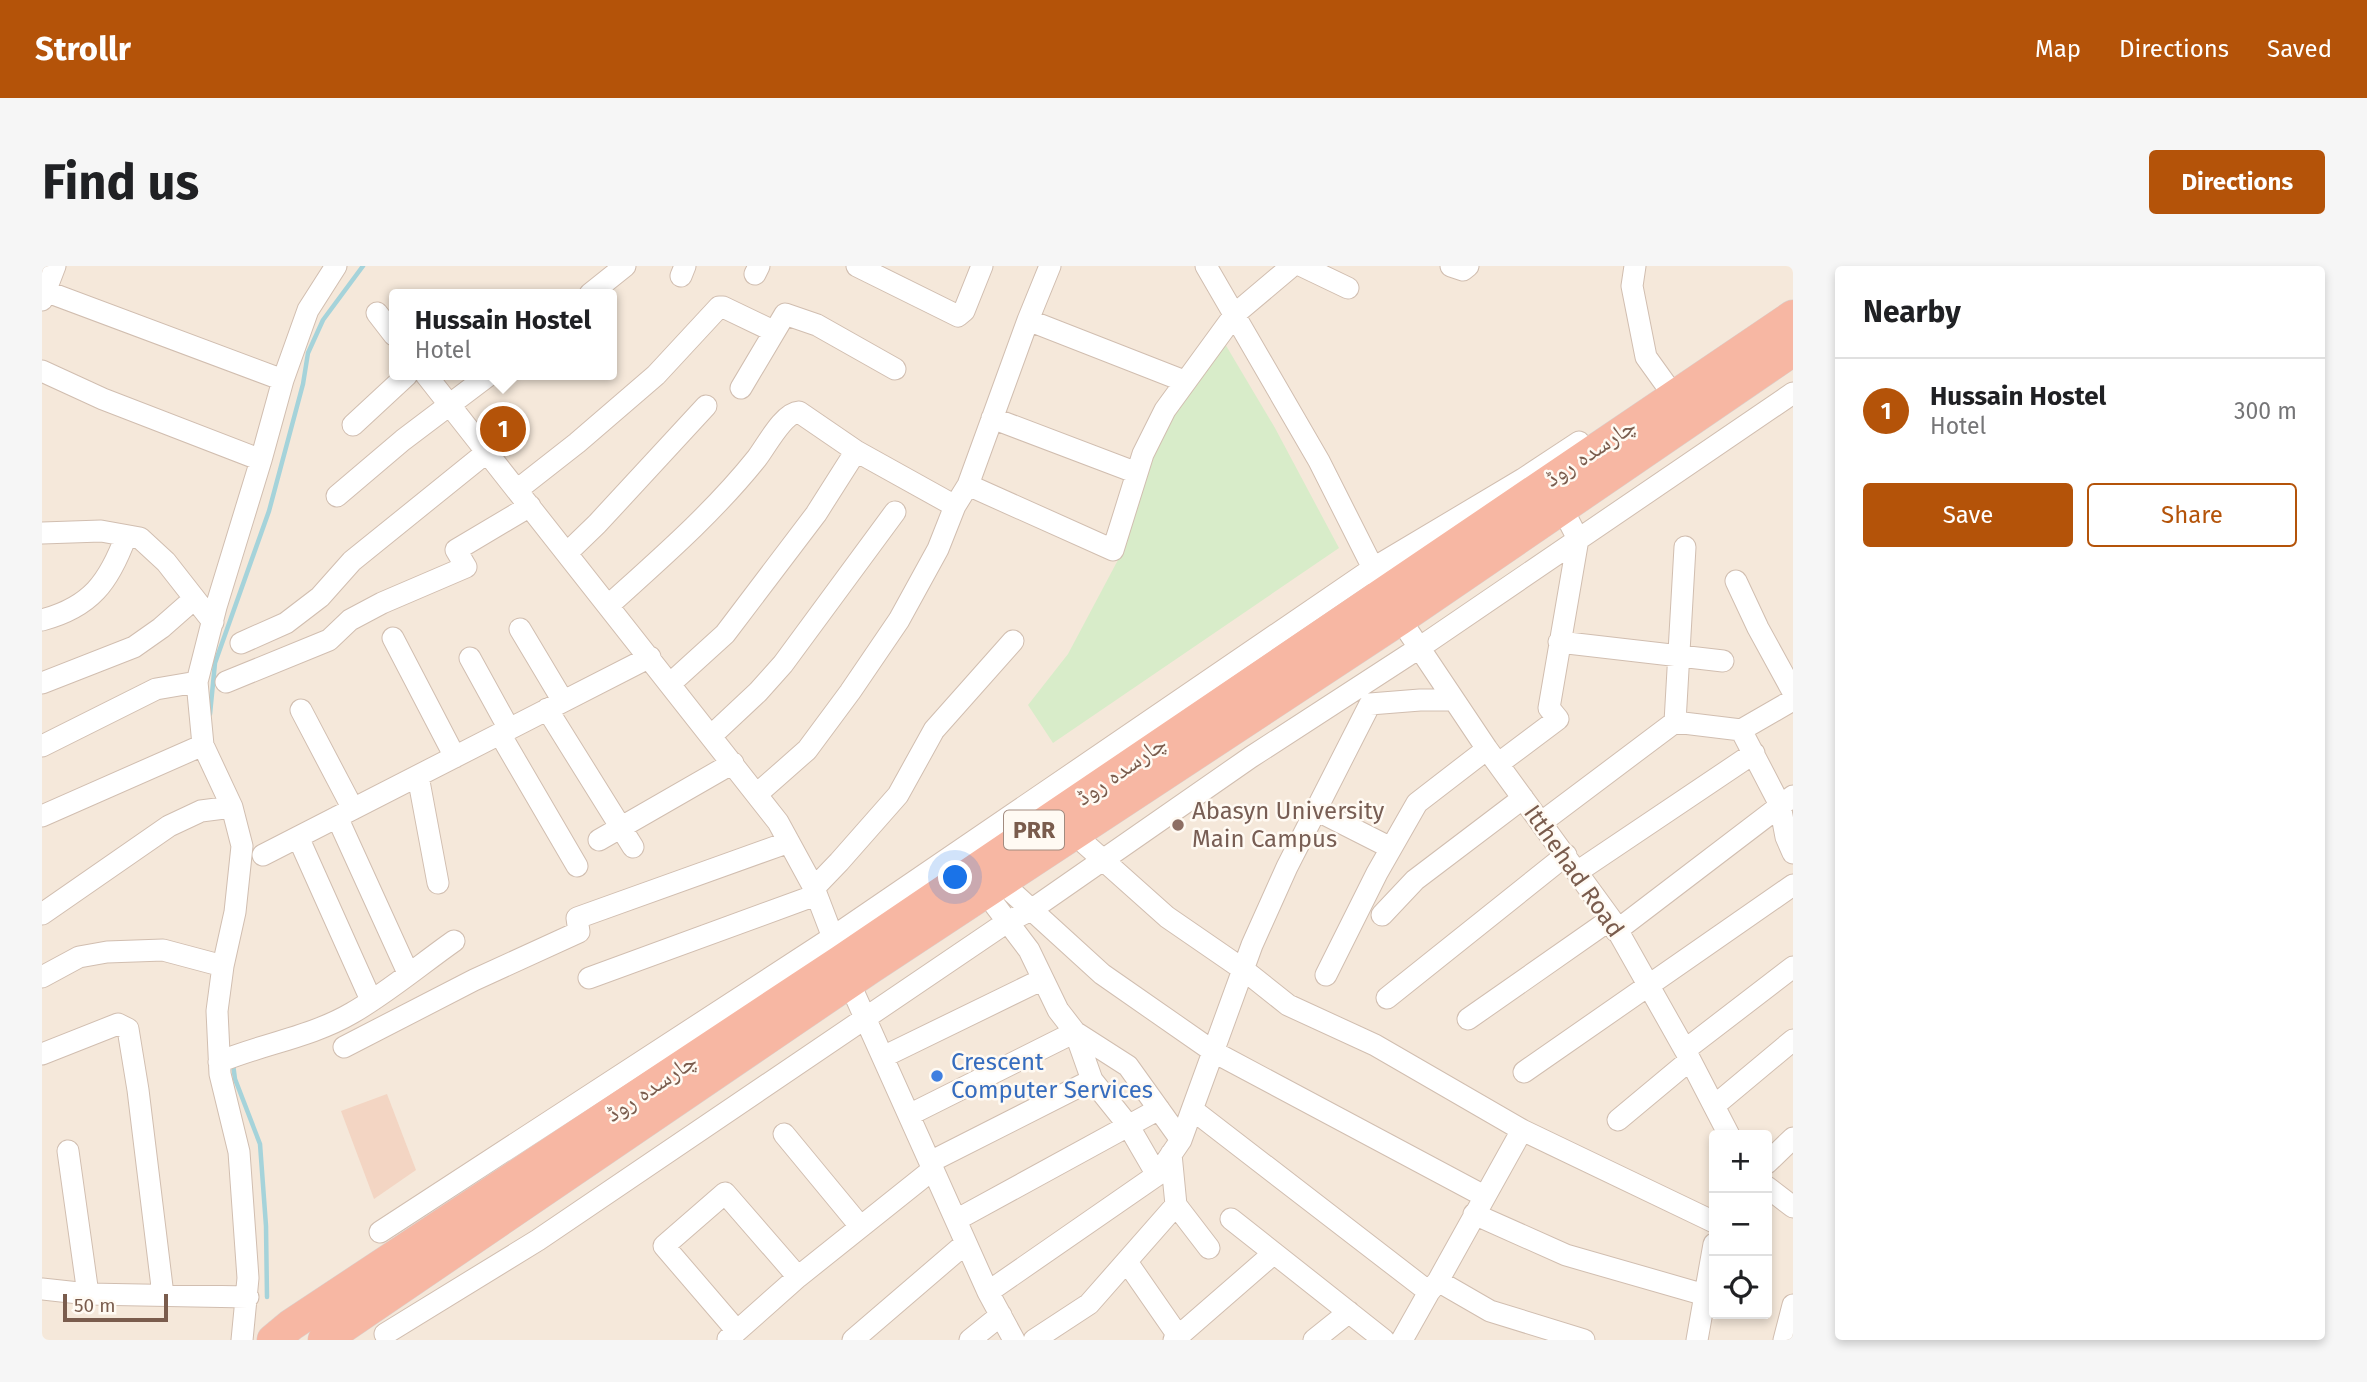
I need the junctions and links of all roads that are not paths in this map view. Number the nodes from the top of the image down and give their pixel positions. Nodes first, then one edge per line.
1 (55, 266) edge
2 (335, 266) edge
3 (625, 266) edge
4 (857, 266) edge
5 (982, 266) edge
6 (1050, 266) edge
7 (1206, 266) edge
8 (1292, 266) edge
9 (1302, 266) edge
10 (1451, 266) edge
11 (1468, 266) edge
12 (1634, 266) edge
13 (1348, 288) dead end
14 (596, 289) edge
15 (44, 295) edge
16 (1793, 299) edge
17 (377, 313) dead end
18 (1235, 314) junction
19 (1793, 316) edge
20 (1028, 320) junction
21 (389, 329) edge
22 (773, 331) junction
23 (1793, 350) edge
24 (895, 369) dead end
25 (42, 371) edge
26 (283, 380) junction
27 (402, 380) edge
28 (430, 380) edge
29 (482, 380) edge
30 (1184, 381) junction
31 (741, 388) dead end
32 (1670, 391) junction
33 (1793, 393) edge
34 (450, 405) junction
35 (706, 406) dead end
36 (992, 418) junction
37 (353, 425) dead end
38 (487, 452) junction
39 (856, 452) junction
40 (261, 460) junction
41 (1137, 473) junction
42 (968, 485) junction
43 (337, 496) dead end
44 (524, 498) junction
45 (955, 506) junction
46 (1562, 509) junction
47 (895, 512) dead end
48 (42, 533) edge
49 (126, 536) junction
50 (1578, 539) junction
51 (1685, 547) dead end
52 (568, 552) junction
53 (1378, 580) junction
54 (1736, 582) dead end
55 (194, 599) junction
56 (609, 606) junction
57 (1400, 619) junction
58 (42, 620) edge
59 (213, 622) junction
60 (520, 629) dead end
61 (393, 638) dead end
62 (1013, 641) dead end
63 (1559, 642) junction
64 (241, 643) dead end
65 (1419, 648) junction
66 (1678, 656) junction
67 (650, 657) junction
68 (470, 658) dead end
69 (1723, 661) dead end
70 (197, 682) junction
71 (226, 682) dead end
72 (42, 683) edge
73 (671, 683) junction
74 (1793, 692) edge
75 (1453, 700) junction
76 (1793, 700) edge
77 (555, 706) junction
78 (301, 710) dead end
79 (1226, 716) junction
80 (1675, 722) junction
81 (1741, 730) junction
82 (504, 732) junction
83 (711, 736) junction
84 (203, 744) junction
85 (42, 746) edge
86 (1754, 753) junction
87 (455, 757) junction
88 (1492, 757) junction
89 (733, 763) junction
90 (418, 775) junction
91 (757, 794) junction
92 (1523, 798) junction
93 (1787, 801) edge
94 (232, 807) junction
95 (1316, 810) junction
96 (345, 813) junction
97 (42, 816) edge
98 (1542, 822) junction
99 (621, 827) junction
100 (1074, 834) junction
101 (298, 837) junction
102 (598, 840) dead end
103 (789, 842) junction
104 (633, 847) dead end
105 (1391, 848) junction
106 (1793, 853) edge
107 (263, 855) dead end
108 (1102, 859) junction
109 (1571, 864) junction
110 (577, 866) dead end
111 (438, 883) dead end
112 (1793, 885) edge
113 (993, 887) junction
114 (815, 891) junction
115 (1031, 910) junction
116 (42, 914) edge
117 (1382, 915) dead end
118 (1007, 922) junction
119 (1613, 925) junction
120 (454, 941) dead end
121 (841, 960) junction
122 (223, 966) junction
123 (1793, 967) edge
124 (1244, 970) junction
125 (408, 973) junction
126 (1326, 975) dead end
127 (42, 977) edge
128 (589, 978) dead end
129 (1043, 979) junction
130 (1648, 986) junction
131 (1387, 998) dead end
132 (371, 1000) junction
133 (865, 1017) junction
134 (1468, 1019) dead end
135 (1075, 1032) junction
136 (1793, 1040) edge
137 (344, 1047) dead end
138 (1214, 1052) junction
139 (42, 1055) edge
140 (1688, 1055) junction
141 (883, 1057) junction
142 (227, 1058) junction
143 (1524, 1072) dead end
144 (1092, 1080) junction
145 (1714, 1106) junction
146 (1158, 1109) junction
147 (1193, 1110) junction
148 (908, 1115) junction
149 (1618, 1120) dead end
150 (1128, 1125) junction
151 (1522, 1130) junction
152 (1727, 1130) edge
153 (784, 1134) dead end
154 (1793, 1138) edge
155 (1176, 1147) junction
156 (68, 1151) dead end
157 (1772, 1158) edge
158 (931, 1166) junction
159 (1157, 1175) junction
160 (1772, 1190) edge
161 (1176, 1205) junction
162 (1479, 1205) junction
163 (1793, 1208) edge
164 (956, 1220) junction
165 (1231, 1220) dead end
166 (1709, 1220) edge
167 (860, 1226) junction
168 (380, 1232) dead end
169 (966, 1243) junction
170 (1209, 1248) dead end
171 (1274, 1253) junction
172 (1712, 1256) edge
173 (1126, 1262) junction
174 (798, 1277) junction
175 (1434, 1287) junction
176 (42, 1289) edge
177 (988, 1292) junction
178 (88, 1294) junction
179 (163, 1295) junction
180 (1705, 1295) junction
181 (248, 1297) junction
182 (376, 1304) junction
183 (1793, 1305) edge
184 (1001, 1315) junction
185 (1355, 1325) edge
186 (732, 1336) edge
187 (386, 1337) edge
188 (328, 1338) edge
189 (1177, 1338) edge
190 (1402, 1339) edge
191 (242, 1340) edge
192 (273, 1340) edge
193 (853, 1340) edge
194 (970, 1340) edge
195 (1014, 1340) edge
196 (1034, 1340) edge
197 (1314, 1340) edge
198 (1584, 1340) edge
199 (1697, 1340) edge
200 (1784, 1340) edge

1 - 15 street
2 - 26 street
3 - 14 street
4 - 5 street
6 - 20 street
7 - 18 street
8 - 18 street
9 - 13 street
10 - 11 street
12 - 32 street
15 - 26 street
16 - 32 street
17 - 21 street
18 - 30 street
18 - 53 street
19 - 32 highway, چارسدہ روڈ / PRR
20 - 30 street
20 - 36 street
22 - 24 street
22 - 31 street
22 - 44 street
23 - 46 highway, چارسدہ روڈ / PRR
25 - 40 street
26 - 40 street
27 - 37 street
28 - 34 street
29 - 34 street
30 - 41 street
32 - 53 highway, چارسدہ روڈ / PRR
33 - 50 street
34 - 38 street
34 - 43 street
35 - 52 street
36 - 41 street
36 - 42 street
38 - 44 street
38 - 64 street
39 - 45 street
39 - 56 street
39 - 73 street
40 - 59 street
41 - 42 street
42 - 45 street
44 - 52 street
44 - 71 street
45 - 91 street
46 - 50 street
46 - 57 highway, چارسدہ روڈ / PRR
47 - 83 street
48 - 49 street
49 - 55 street
49 - 58 street
50 - 63 street
50 - 65 street
51 - 66 street
52 - 56 street
53 - 79 highway, چارسدہ روڈ / PRR
53 - 121 street
54 - 74 street
55 - 59 street
55 - 72 street
56 - 67 street
57 - 65 street, Itthehad Road
57 - 79 highway, چارسدہ روڈ / PRR
59 - 70 street
60 - 77 street
61 - 87 street
62 - 114 street
63 - 66 street
63 - 88 street
65 - 75 street, Itthehad Road
65 - 108 street
66 - 69 street
66 - 80 street
67 - 73 street
67 - 77 street
68 - 82 street
70 - 84 street
70 - 85 street
73 - 83 street
75 - 88 street, Itthehad Road
75 - 95 street
76 - 81 street
77 - 82 street
77 - 99 street
78 - 96 street
79 - 100 highway, چارسدہ روڈ / PRR
79 - 121 highway, چارسدہ روڈ / PRR
80 - 81 street
80 - 98 street
81 - 86 street
82 - 87 street
82 - 110 street
83 - 89 street
84 - 94 street
84 - 97 street
86 - 93 street
86 - 109 street
87 - 90 street
88 - 92 street, Itthehad Road
88 - 105 street
89 - 91 street
89 - 99 street
90 - 96 street
90 - 111 street
91 - 103 street
92 - 98 street, Itthehad Road
92 - 117 street
93 - 106 street
93 - 119 street
94 - 116 street
94 - 122 street
95 - 105 street
95 - 124 street
96 - 101 street
96 - 125 street
98 - 109 street, Itthehad Road
99 - 102 street
99 - 104 street
100 - 108 street
100 - 113 highway, چارسدہ روڈ / PRR
101 - 107 street
101 - 132 street
103 - 114 street
103 - 137 street
105 - 126 street
108 - 115 street
108 - 124 street
109 - 119 street, Itthehad Road
109 - 131 street
112 - 130 street
113 - 115 street
113 - 118 street
113 - 121 highway, چارسدہ روڈ / PRR
114 - 121 street
114 - 128 street
115 - 118 street
115 - 138 street
118 - 129 street
118 - 133 street
119 - 130 street, Itthehad Road
119 - 134 street
120 - 125 street
121 - 133 street
121 - 168 street
121 - 182 highway, چارسدہ روڈ / PRR
121 - 192 highway, چارسدہ روڈ / PRR
122 - 127 street
122 - 142 street
123 - 140 street
124 - 138 street
124 - 151 street
125 - 132 street
129 - 135 street
129 - 141 street
130 - 140 street, Itthehad Road
130 - 143 street
132 - 142 street
133 - 141 street
133 - 187 street
135 - 144 street
135 - 146 street
135 - 148 street
136 - 145 street
138 - 147 street
138 - 162 street
139 - 179 street
140 - 145 street, Itthehad Road
140 - 149 street
141 - 148 street
142 - 181 street
144 - 150 street
144 - 158 street
145 - 152 street, Itthehad Road
146 - 150 street
146 - 155 street
147 - 155 street
147 - 175 street
148 - 158 street
150 - 159 street
150 - 164 street
151 - 162 street
151 - 166 street
153 - 167 street
154 - 157 street
155 - 159 street
155 - 161 street
156 - 178 street
158 - 164 street
158 - 167 street
159 - 177 street
160 - 163 street
161 - 170 street
161 - 173 street
162 - 175 street
162 - 180 street
164 - 169 street
165 - 171 street
167 - 174 street
169 - 177 street
169 - 193 street
171 - 185 street
171 - 189 street
172 - 180 street
173 - 189 street
173 - 196 street
174 - 186 street
174 - 186 street
175 - 190 street
175 - 198 street
176 - 178 street
177 - 184 street
178 - 179 street
179 - 181 street
180 - 199 street
181 - 191 street
182 - 187 street
182 - 188 highway, چارسدہ روڈ / PRR
183 - 200 street
184 - 194 street
184 - 195 street
185 - 190 street
185 - 197 street

